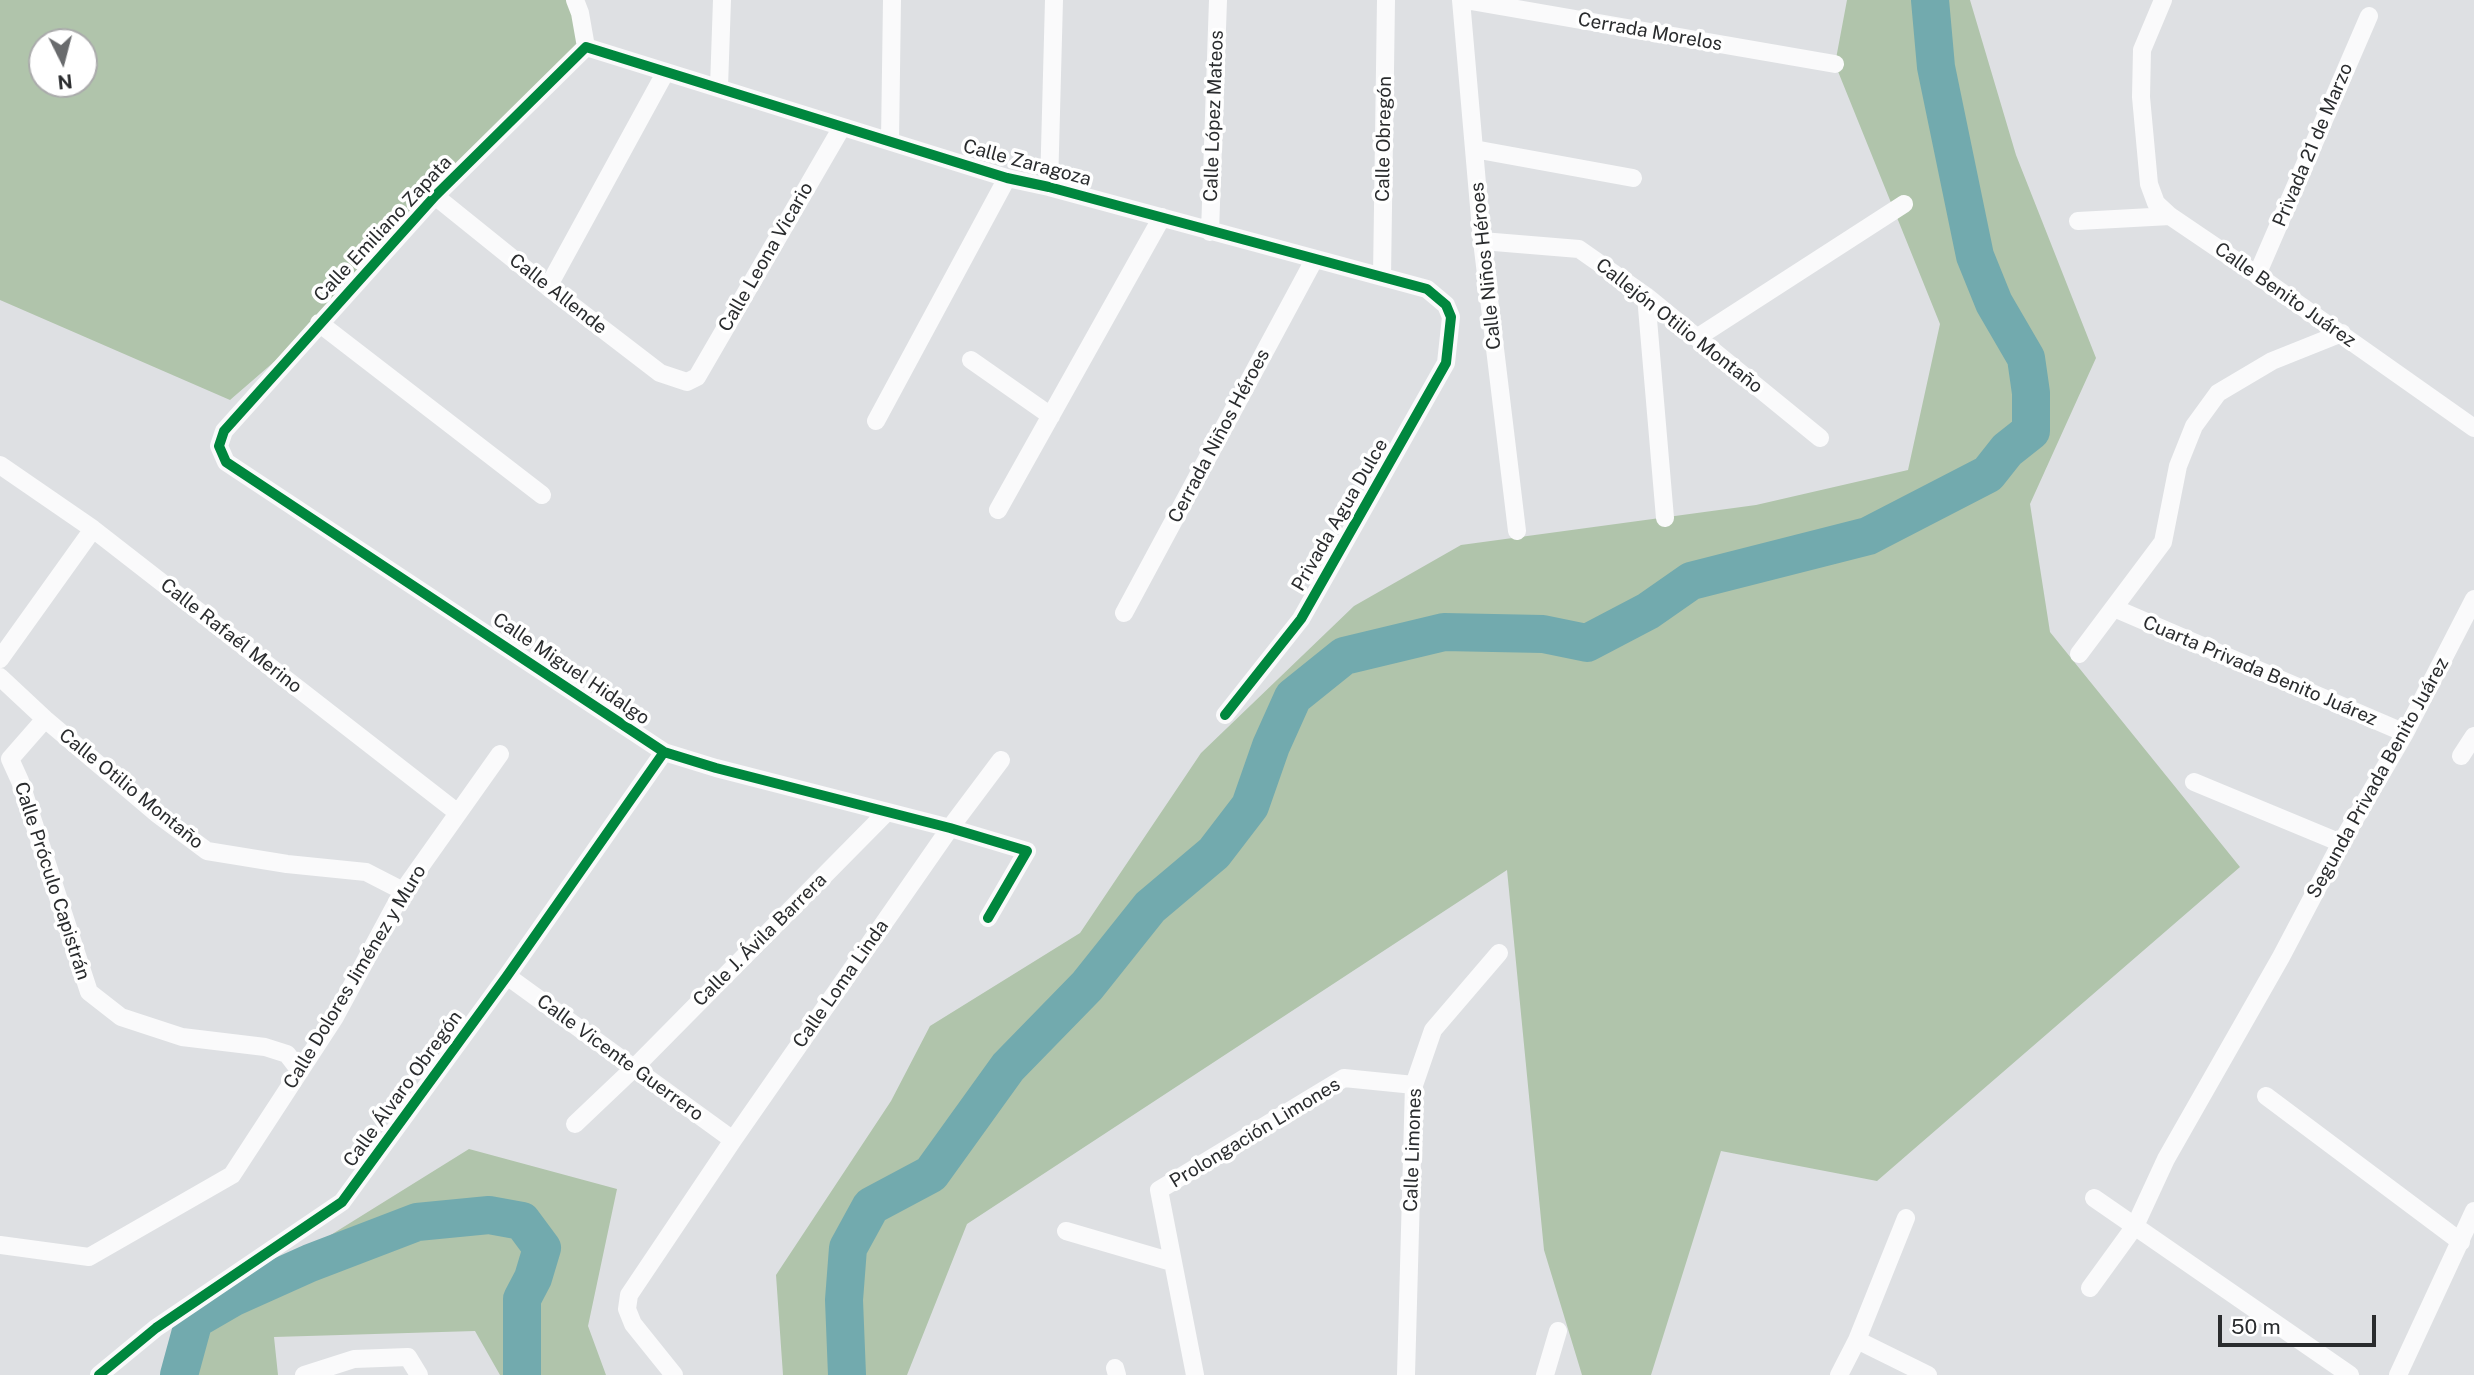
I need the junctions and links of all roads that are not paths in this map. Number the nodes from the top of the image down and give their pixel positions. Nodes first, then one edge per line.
1 (575, 0) edge
2 (722, 0) edge
3 (892, 0) edge
4 (1054, 0) edge
5 (1218, 0) edge
6 (1386, 0) edge
7 (1463, 0) edge
8 (2163, 0) edge
9 (2369, 16) dead end
10 (586, 47) junction
11 (1835, 64) dead end
12 (665, 73) junction
13 (719, 88) junction
14 (842, 127) junction
15 (890, 141) junction
16 (1474, 149) junction
17 (1007, 177) junction
18 (1633, 178) dead end
19 (1049, 187) junction
20 (435, 196) junction
21 (1904, 204) dead end
22 (2169, 216) junction
23 (1162, 217) junction
24 (2078, 221) dead end
25 (1210, 232) junction
26 (1482, 241) junction
27 (1314, 260) junction
28 (2257, 275) junction
29 (1382, 278) junction
30 (548, 287) junction
31 (1646, 296) junction
32 (1451, 317) joint
33 (319, 323) junction
34 (2342, 334) junction
35 (1698, 337) junction
36 (971, 360) dead end
37 (687, 383) joint
38 (1051, 416) junction
39 (876, 421) dead end
40 (2474, 428) edge
41 (1820, 439) dead end
42 (219, 446) joint
43 (0, 465) edge
44 (542, 495) dead end
45 (998, 510) dead end
46 (1665, 517) dead end
47 (93, 529) junction
48 (1517, 531) dead end
49 (2474, 599) edge
50 (2114, 608) junction
51 (1124, 613) dead end
52 (2079, 654) dead end
53 (0, 659) edge
54 (0, 677) edge
55 (1225, 715) dead end
56 (45, 719) junction
57 (2405, 733) junction
58 (2474, 736) edge
59 (663, 752) junction
60 (500, 754) dead end
61 (2461, 756) dead end
62 (5, 757) edge
63 (1001, 760) dead end
64 (2194, 782) dead end
65 (887, 812) junction
66 (458, 813) junction
67 (950, 828) junction
68 (2341, 844) junction
69 (403, 891) junction
70 (988, 918) dead end
71 (1499, 953) dead end
72 (507, 975) junction
73 (634, 1068) junction
74 (300, 1071) junction
75 (1414, 1085) junction
76 (2266, 1096) dead end
77 (575, 1124) dead end
78 (733, 1140) junction
79 (2094, 1198) dead end
80 (2474, 1211) edge
81 (1906, 1218) dead end
82 (2135, 1226) junction
83 (1066, 1231) dead end
84 (2461, 1242) junction
85 (0, 1245) edge
86 (1172, 1262) junction
87 (2090, 1289) dead end
88 (1558, 1331) dead end
89 (1857, 1340) junction
90 (99, 1375) edge
91 (304, 1375) edge
92 (419, 1375) edge
93 (674, 1375) edge
94 (1195, 1375) edge
95 (1406, 1375) edge
96 (1545, 1375) edge
97 (1839, 1375) edge
98 (1928, 1375) edge
99 (2350, 1375) edge
100 (2399, 1375) edge

1 - 10 street
2 - 13 street
3 - 15 street
4 - 19 street
5 - 25 street, Calle López Mateos
6 - 29 street, Calle Obregón
7 - 11 street, Cerrada Morelos
7 - 16 street, Calle Niños Héroes
8 - 22 street
9 - 28 street, Privada 21 de Marzo
10 - 12 street, Calle Zaragoza
10 - 20 street, Calle Emiliano Zapata
12 - 13 street, Calle Zaragoza
12 - 30 street
13 - 14 street, Calle Zaragoza
14 - 15 street, Calle Zaragoza
14 - 37 street, Calle Leona Vicario
15 - 17 street, Calle Zaragoza
16 - 18 street
16 - 26 street, Calle Niños Héroes
17 - 19 street, Calle Zaragoza
17 - 39 street
19 - 23 street, Calle Zaragoza
20 - 30 street, Calle Allende
20 - 33 street, Calle Emiliano Zapata
21 - 35 street
22 - 24 street
22 - 28 street, Calle Benito Juárez
23 - 25 street, Calle Zaragoza
23 - 38 street
25 - 27 street, Calle Zaragoza
26 - 31 street, Callejón Otilio Montaño
26 - 48 street, Calle Niños Héroes
27 - 29 street, Calle Zaragoza
27 - 51 street, Cerrada Niños Héroes
28 - 34 street, Calle Benito Juárez
29 - 32 street, Calle Zaragoza
30 - 37 street, Calle Allende
31 - 35 street, Callejón Otilio Montaño
31 - 46 street
32 - 55 street, Privada Agua Dulce
33 - 42 street, Calle Emiliano Zapata
33 - 44 street
34 - 40 street, Calle Benito Juárez
34 - 50 street
35 - 41 street, Callejón Otilio Montaño
36 - 38 street
38 - 45 street
42 - 59 street, Calle Miguel Hidalgo
43 - 47 street, Calle Rafaél Merino
47 - 53 street
47 - 66 street, Calle Rafaél Merino
49 - 57 street, Segunda Privada Benito Juárez
50 - 52 street
50 - 57 street, Cuarta Privada Benito Juárez
54 - 56 street, Calle Otilio Montaño
56 - 62 street, Calle Próculo Capistrán
56 - 69 street, Calle Otilio Montaño
57 - 68 street, Segunda Privada Benito Juárez
58 - 61 street
59 - 65 street, Calle Miguel Hidalgo
59 - 72 street, Calle Álvaro Obregón
60 - 66 street, Calle Dolores Jiménez y Muro
62 - 74 street, Calle Próculo Capistrán
63 - 67 street, Calle Loma Linda
64 - 68 street
65 - 67 street, Calle Miguel Hidalgo
65 - 73 street, Calle J. Ávila Barrera
66 - 69 street, Calle Dolores Jiménez y Muro
67 - 70 street, Calle Miguel Hidalgo
67 - 78 street, Calle Loma Linda
68 - 82 street, Segunda Privada Benito Juárez
69 - 74 street, Calle Dolores Jiménez y Muro
71 - 75 street, Calle Limones
72 - 73 street, Calle Vicente Guerrero
72 - 90 street, Calle Álvaro Obregón
73 - 77 street, Calle J. Ávila Barrera
73 - 78 street, Calle Vicente Guerrero
74 - 85 street, Calle Dolores Jiménez y Muro
75 - 86 street, Prolongación Limones
75 - 95 street, Calle Limones
76 - 84 street
78 - 93 street, Calle Loma Linda
79 - 82 street
80 - 84 street
81 - 89 street
82 - 87 street, Segunda Privada Benito Juárez
82 - 99 street
83 - 86 street
84 - 100 street
86 - 94 street, Prolongación Limones
88 - 96 street
89 - 97 street
89 - 98 street
91 - 92 street

